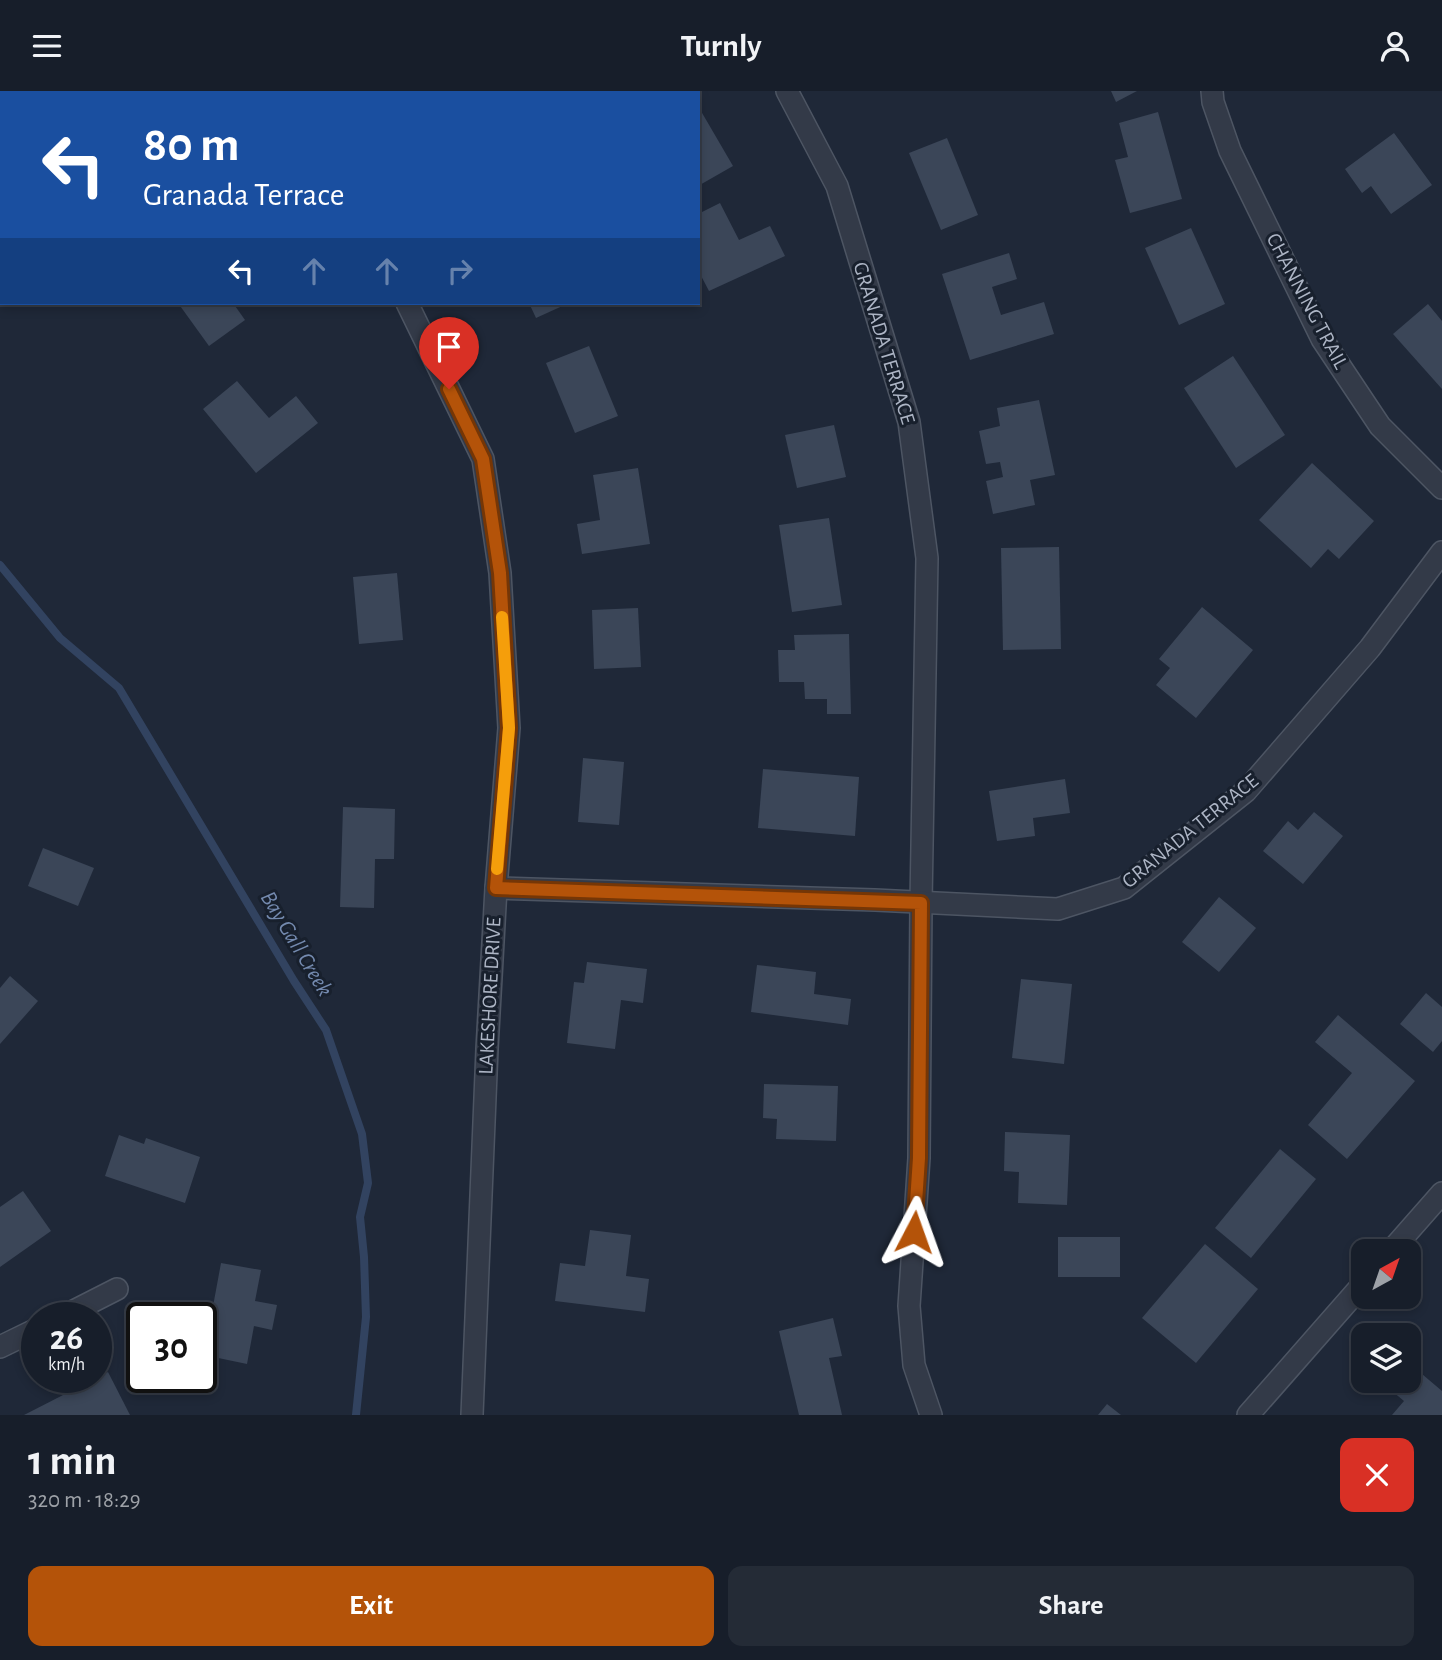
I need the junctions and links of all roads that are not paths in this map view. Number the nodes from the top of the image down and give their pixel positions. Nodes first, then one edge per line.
1 (787, 91) edge
2 (1212, 91) edge
3 (408, 305) edge
4 (1442, 488) edge
5 (1442, 552) edge
6 (496, 888) junction
7 (921, 903) junction
8 (1442, 1193) edge
9 (1402, 1239) edge
10 (117, 1289) dead end
11 (1351, 1298) edge
12 (91, 1302) edge
13 (21, 1337) edge
14 (0, 1347) edge
15 (472, 1415) edge
16 (931, 1415) edge
17 (1248, 1415) edge

1 - 7 street, GRANADA TERRACE
2 - 4 street, CHANNING TRAIL
3 - 6 street, LAKESHORE DRIVE
5 - 7 street, GRANADA TERRACE
6 - 7 street, GRANADA TERRACE
6 - 15 street, LAKESHORE DRIVE
7 - 16 street, GRANADA TERRACE
8 - 9 street
10 - 12 street
11 - 17 street
13 - 14 street

